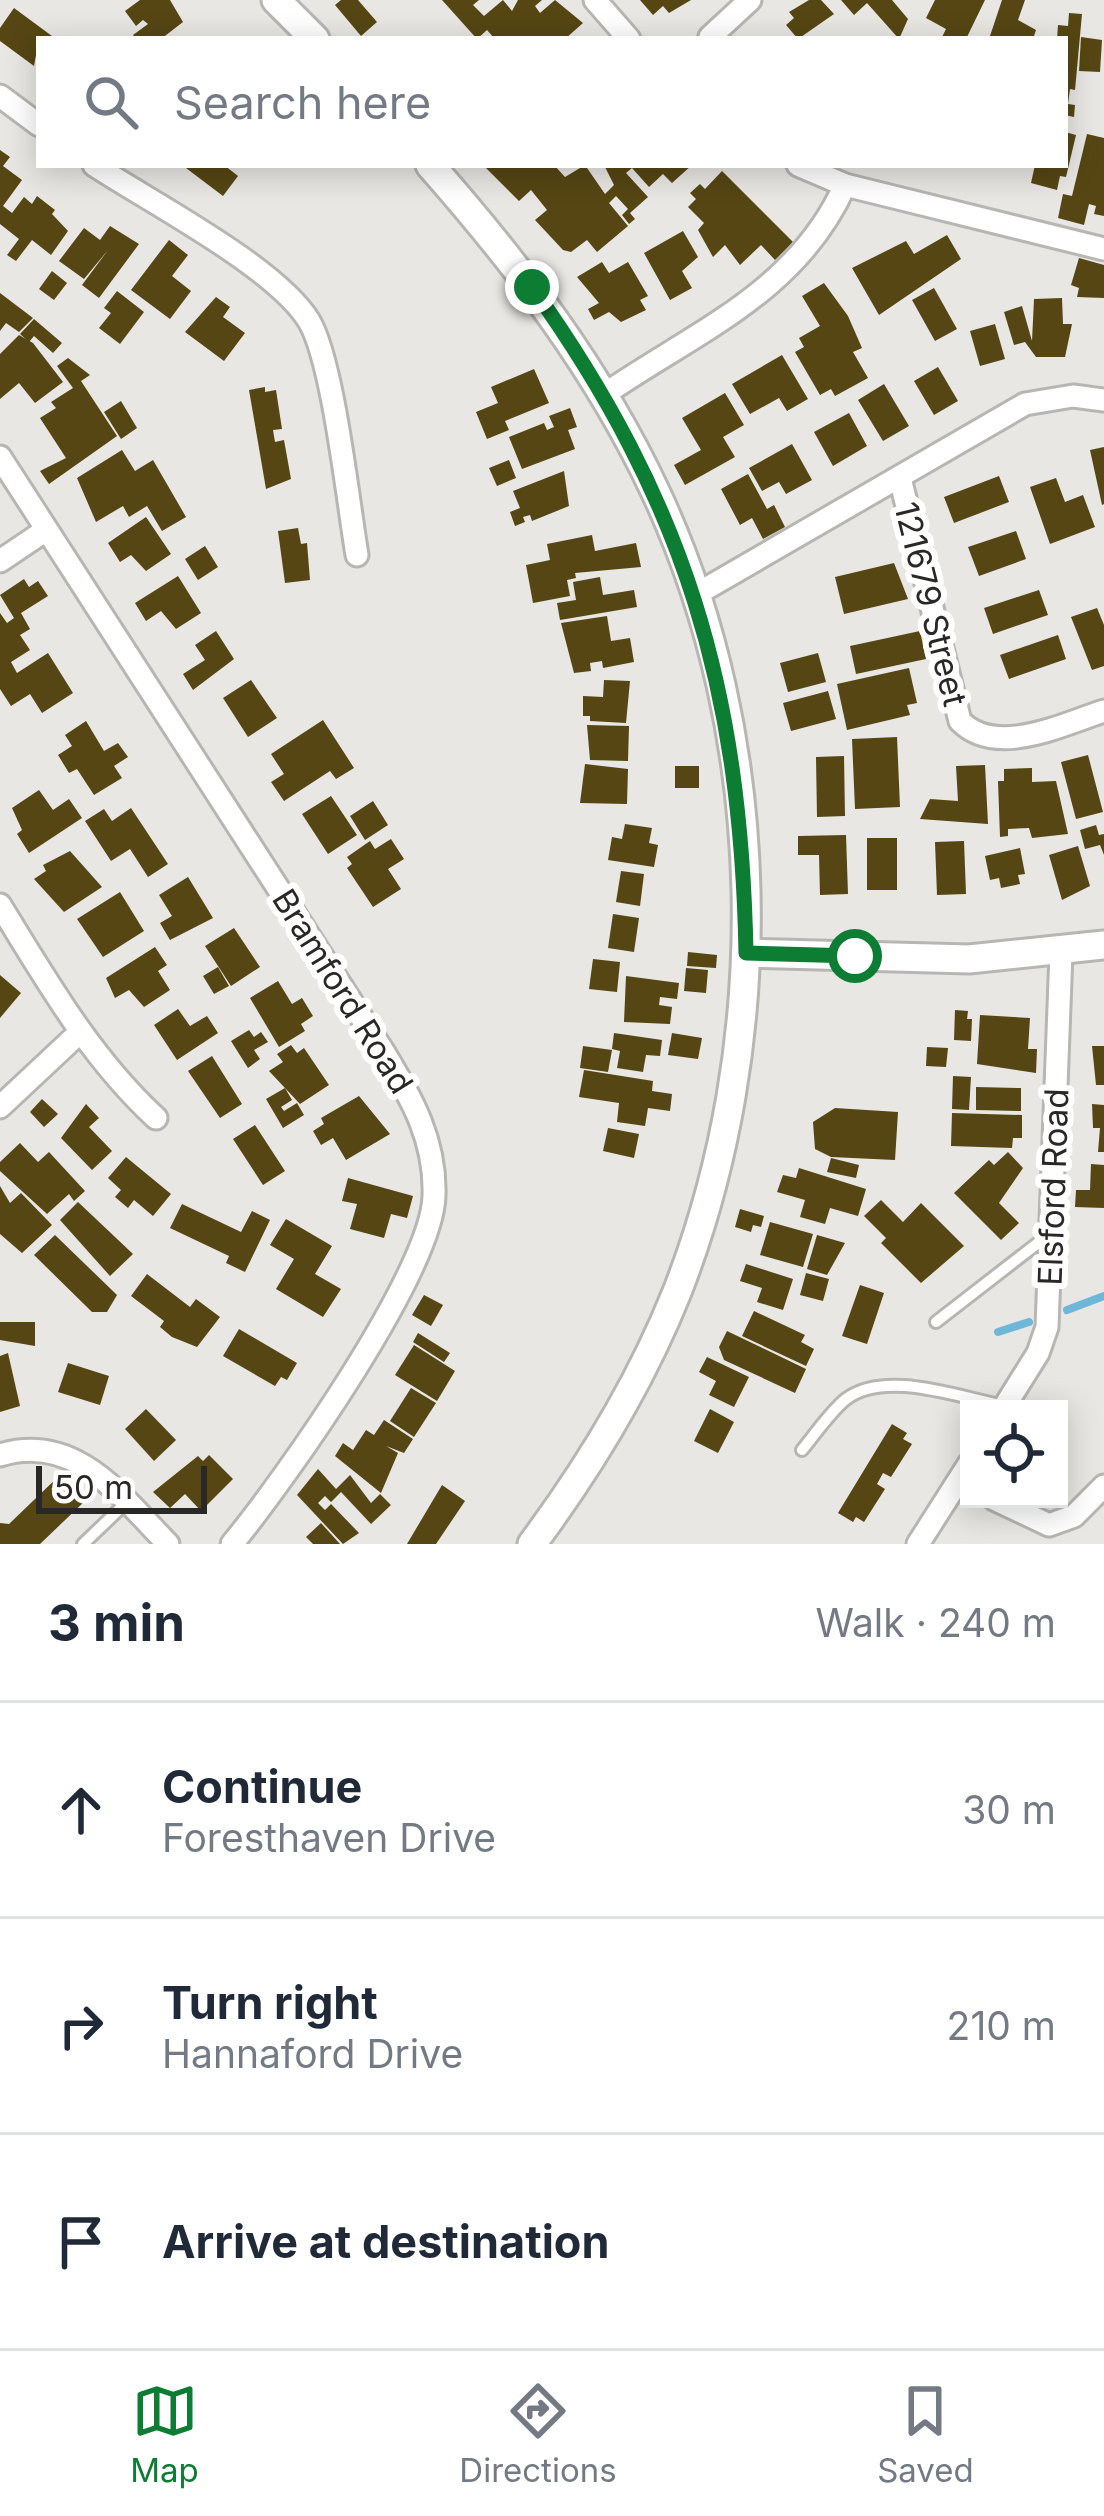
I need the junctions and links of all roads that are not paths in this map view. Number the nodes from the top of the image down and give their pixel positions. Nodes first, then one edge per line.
1 (276, 0) edge
2 (595, 0) edge
3 (750, 0) edge
4 (312, 36) edge
5 (626, 36) edge
6 (711, 36) edge
7 (0, 96) edge
8 (36, 123) edge
9 (99, 168) edge
10 (433, 168) edge
11 (805, 168) edge
12 (845, 184) junction
13 (1104, 249) edge
14 (605, 394) junction
15 (1104, 400) edge
16 (0, 457) edge
17 (901, 478) junction
18 (46, 530) junction
19 (357, 555) dead end
20 (0, 561) edge
21 (695, 595) junction
22 (1104, 711) edge
23 (0, 905) edge
24 (1104, 945) edge
25 (746, 953) junction
26 (1061, 953) junction
27 (79, 1033) junction
28 (0, 1107) edge
29 (156, 1118) dead end
30 (1050, 1233) junction
31 (935, 1322) dead end
32 (967, 1400) edge
33 (1008, 1400) edge
34 (802, 1450) dead end
35 (0, 1455) edge
36 (960, 1484) edge
37 (1104, 1486) edge
38 (127, 1502) junction
39 (1013, 1508) edge
40 (82, 1544) edge
41 (168, 1544) edge
42 (232, 1544) edge
43 (532, 1544) edge
44 (918, 1544) edge

1 - 4 street
2 - 5 street
3 - 6 street
7 - 8 street
9 - 19 street
10 - 14 street
11 - 12 street
12 - 13 street
12 - 14 street
14 - 21 street
15 - 17 street, 121679 Street
16 - 18 street, Bramford Road
17 - 21 street, 121679 Street
17 - 22 street, 121679 Street
18 - 20 street
18 - 42 street, Bramford Road
21 - 25 street
23 - 27 street
24 - 26 street
25 - 26 street
25 - 43 street
26 - 30 street, Elsford Road
27 - 28 street
27 - 29 street
30 - 31 lane
30 - 33 street, Elsford Road
32 - 34 lane
35 - 38 street
36 - 44 street
37 - 39 street
38 - 40 lane
38 - 41 street

